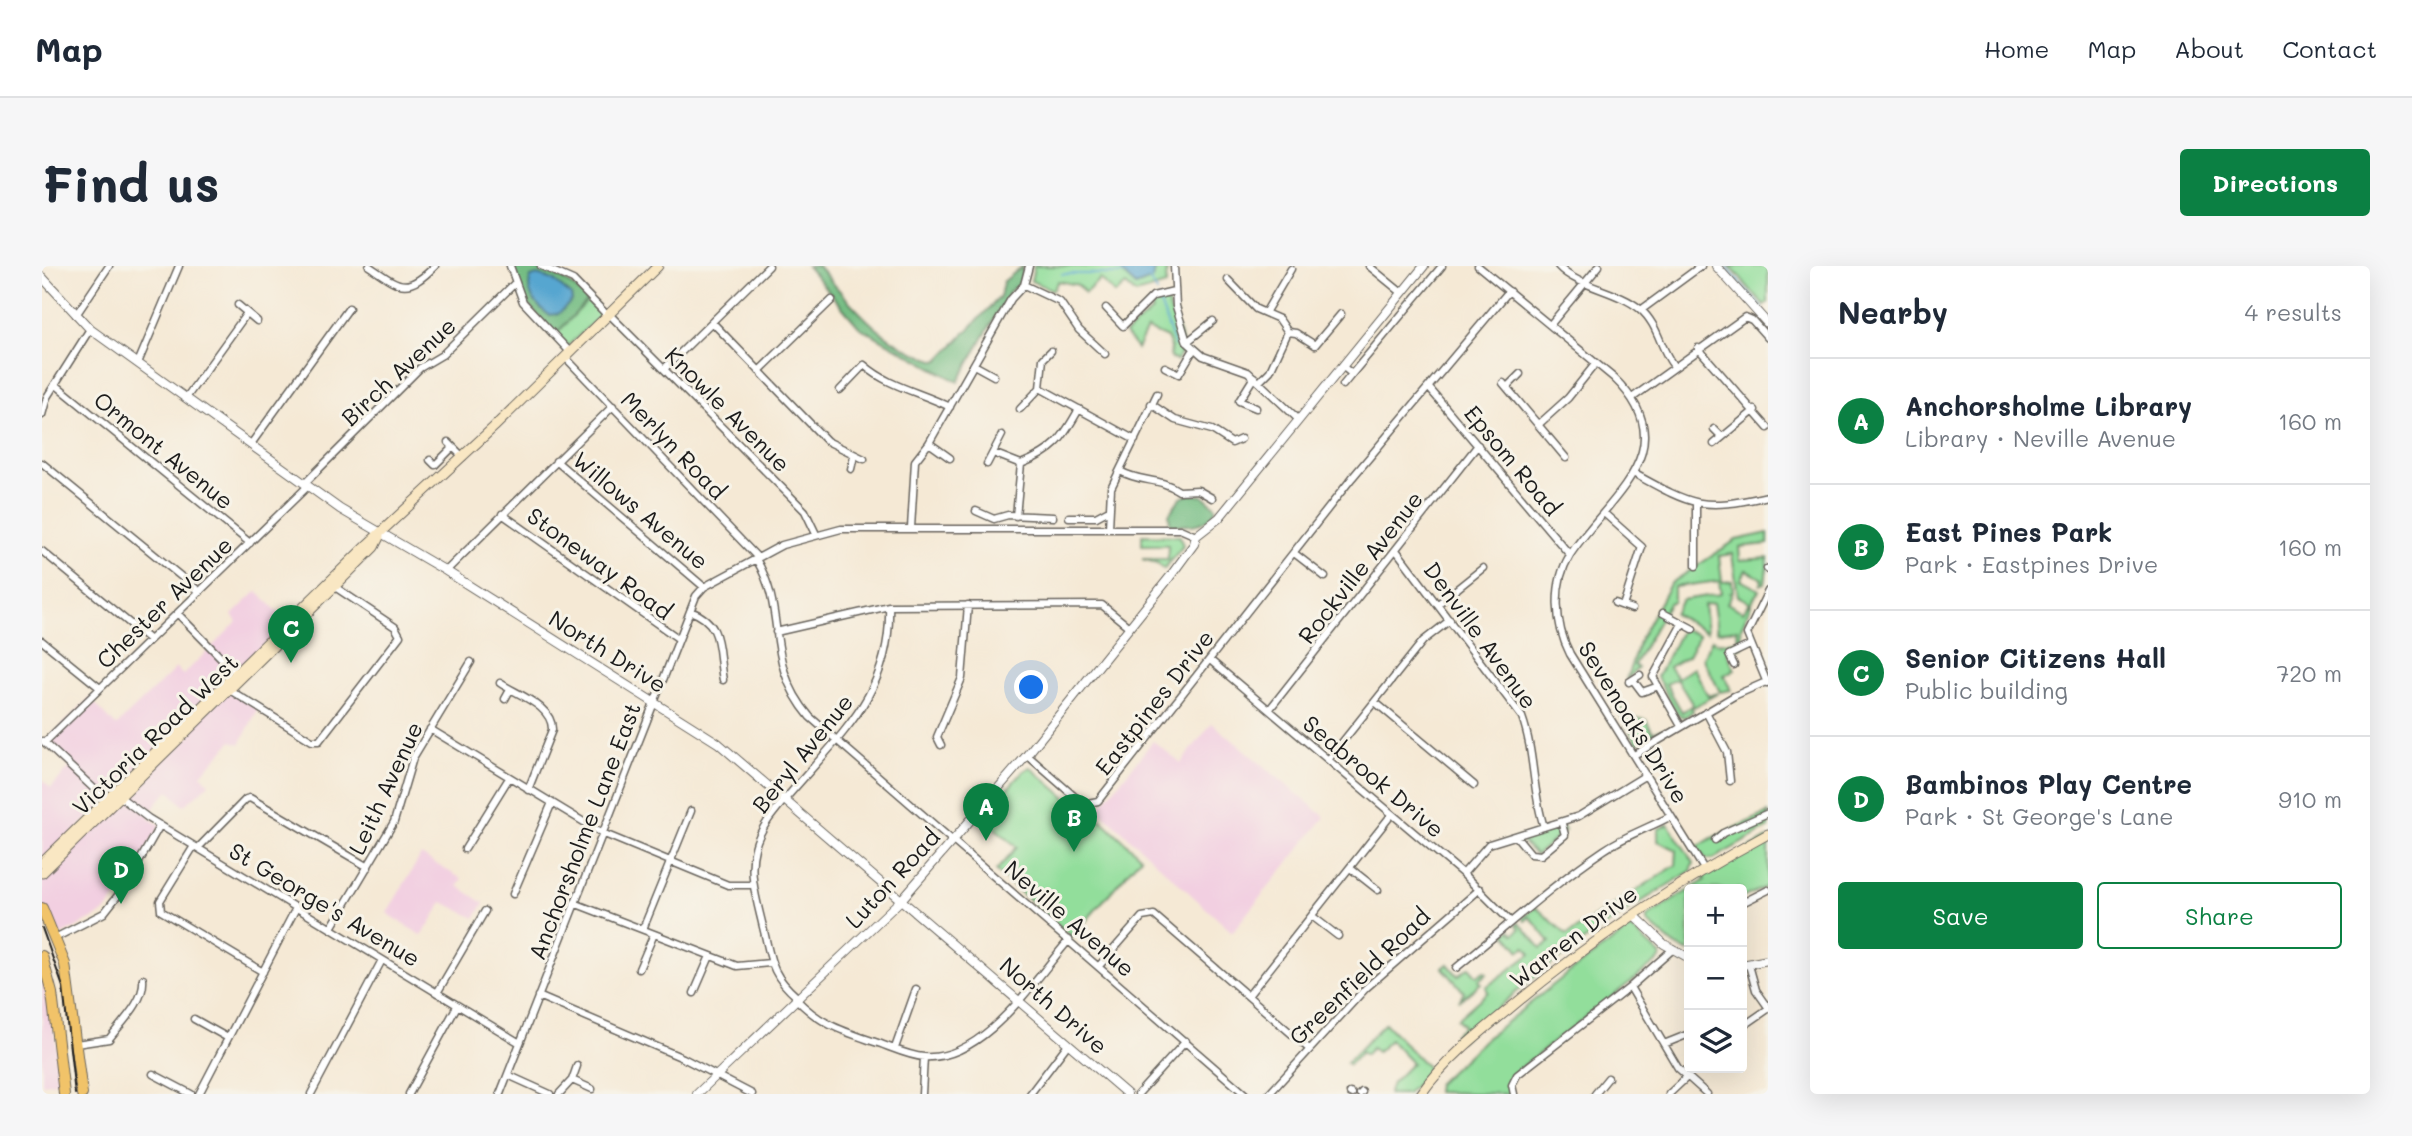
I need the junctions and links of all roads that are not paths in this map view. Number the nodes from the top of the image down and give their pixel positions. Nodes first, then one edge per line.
1 (109, 266) edge
2 (179, 266) edge
3 (369, 266) edge
4 (435, 266) edge
5 (510, 266) edge
6 (541, 266) edge
7 (658, 266) edge
8 (769, 266) edge
9 (1029, 266) edge
10 (1174, 266) edge
11 (1369, 266) edge
12 (1424, 266) edge
13 (1442, 266) edge
14 (1478, 266) edge
15 (1558, 266) edge
16 (1599, 266) edge
17 (1701, 266) edge
18 (1716, 266) edge
19 (1291, 269) dead end
20 (42, 277) edge
21 (1227, 280) dead end
22 (1584, 282) junction
23 (514, 284) junction
24 (1024, 285) junction
25 (1174, 291) junction
26 (1509, 291) junction
27 (1402, 293) junction
28 (832, 300) dead end
29 (238, 305) dead end
30 (349, 307) dead end
31 (1106, 308) dead end
32 (1641, 310) junction
33 (247, 313) junction
34 (1265, 313) junction
35 (1341, 314) dead end
36 (76, 315) junction
37 (608, 315) junction
38 (1766, 317) edge
39 (257, 321) dead end
40 (1213, 321) dead end
41 (712, 322) junction
42 (1550, 325) junction
43 (90, 329) junction
44 (1287, 332) junction
45 (1768, 338) edge
46 (1187, 342) junction
47 (1698, 348) junction
48 (1194, 349) junction
49 (1051, 351) dead end
50 (567, 354) junction
51 (1105, 354) dead end
52 (1034, 355) dead end
53 (856, 359) dead end
54 (1043, 359) junction
55 (138, 363) junction
56 (1596, 363) junction
57 (864, 365) junction
58 (974, 365) junction
59 (1673, 365) junction
60 (1342, 366) junction
61 (1165, 367) dead end
62 (664, 369) junction
63 (759, 371) junction
64 (1352, 374) junction
65 (1519, 374) dead end
66 (995, 376) dead end
67 (1256, 380) junction
68 (54, 384) junction
69 (1343, 385) dead end
70 (1040, 388) junction
71 (1429, 388) junction
72 (840, 390) dead end
73 (1157, 394) dead end
74 (186, 398) junction
75 (1632, 398) junction
76 (1151, 404) junction
77 (612, 406) junction
78 (950, 407) junction
79 (1256, 408) dead end
80 (1020, 409) dead end
81 (1079, 409) junction
82 (1755, 411) junction
83 (42, 415) edge
84 (1298, 419) junction
85 (1538, 425) junction
86 (1768, 428) edge
87 (1714, 429) dead end
88 (1002, 435) dead end
89 (1722, 437) junction
90 (1241, 439) dead end
91 (1135, 440) junction
92 (929, 443) junction
93 (1232, 443) junction
94 (251, 444) junction
95 (1714, 444) dead end
96 (1478, 445) junction
97 (1231, 452) dead end
98 (993, 453) junction
99 (854, 456) junction
100 (463, 457) junction
101 (950, 458) dead end
102 (1566, 458) dead end
103 (864, 459) dead end
104 (430, 460) dead end
105 (556, 461) junction
106 (42, 463) edge
107 (987, 464) dead end
108 (1021, 464) junction
109 (851, 469) dead end
110 (1120, 471) junction
111 (1636, 474) junction
112 (306, 484) junction
113 (1179, 491) junction
114 (1768, 496) edge
115 (1173, 498) dead end
116 (1212, 498) dead end
117 (1696, 504) junction
118 (1109, 510) junction
119 (976, 511) dead end
120 (502, 514) junction
121 (1605, 514) junction
122 (1016, 516) junction
123 (1053, 517) dead end
124 (1069, 517) dead end
125 (911, 528) junction
126 (1109, 528) junction
127 (381, 533) junction
128 (816, 534) junction
129 (1196, 536) junction
130 (250, 543) junction
131 (1396, 550) junction
132 (42, 551) edge
133 (1294, 553) junction
134 (1570, 555) junction
135 (757, 558) junction
136 (1696, 566) dead end
137 (1483, 568) dead end
138 (446, 571) junction
139 (1325, 577) dead end
140 (332, 584) junction
141 (704, 587) junction
142 (1768, 591) edge
143 (200, 592) junction
144 (1615, 603) dead end
145 (1438, 604) junction
146 (1037, 605) junction
147 (889, 606) junction
148 (968, 606) junction
149 (1623, 606) junction
150 (1633, 609) dead end
151 (691, 611) junction
152 (1663, 613) dead end
153 (178, 614) junction
154 (1037, 614) dead end
155 (1450, 620) junction
156 (1682, 624) junction
157 (1129, 628) junction
158 (1693, 629) dead end
159 (776, 632) junction
160 (679, 639) junction
161 (149, 640) junction
162 (42, 641) edge
163 (1750, 645) junction
164 (1210, 660) junction
165 (471, 662) dead end
166 (1734, 665) dead end
167 (721, 668) junction
168 (711, 669) dead end
169 (238, 676) junction
170 (1640, 676) dead end
171 (962, 678) junction
172 (723, 680) dead end
173 (971, 681) dead end
174 (1768, 682) edge
175 (500, 683) dead end
176 (1656, 687) junction
177 (100, 688) junction
178 (226, 688) junction
179 (510, 690) junction
180 (505, 699) dead end
181 (654, 702) junction
182 (1375, 702) junction
183 (1269, 710) junction
184 (1706, 712) junction
185 (1681, 726) junction
186 (430, 730) junction
187 (937, 737) junction
188 (928, 738) dead end
189 (837, 739) junction
190 (43, 741) edge
191 (941, 745) dead end
192 (1027, 755) junction
193 (1634, 755) junction
194 (1328, 760) junction
195 (1646, 775) junction
196 (509, 778) junction
197 (1730, 781) dead end
198 (1474, 785) dead end
199 (527, 790) junction
200 (117, 794) junction
201 (785, 799) junction
202 (109, 802) junction
203 (551, 805) junction
204 (691, 811) dead end
205 (1768, 813) edge
206 (1392, 814) junction
207 (1671, 816) junction
208 (1562, 824) junction
209 (160, 825) junction
210 (1544, 827) junction
211 (602, 833) junction
212 (1768, 834) edge
213 (1516, 836) junction
214 (954, 840) junction
215 (1727, 845) dead end
216 (196, 847) junction
217 (465, 849) dead end
218 (670, 862) junction
219 (42, 863) edge
220 (368, 867) junction
221 (1350, 868) junction
222 (1704, 869) junction
223 (42, 873) edge
224 (1463, 874) junction
225 (753, 885) junction
226 (1480, 889) junction
227 (1378, 890) dead end
228 (1768, 890) edge
229 (513, 894) dead end
230 (902, 899) junction
231 (1747, 900) edge
232 (574, 903) junction
233 (42, 908) edge
234 (296, 908) junction
235 (485, 911) dead end
236 (1312, 916) junction
237 (1636, 916) junction
238 (1511, 922) junction
239 (331, 928) junction
240 (643, 929) junction
241 (654, 934) junction
242 (1338, 936) dead end
243 (55, 938) junction
244 (1069, 940) junction
245 (1672, 950) junction
246 (42, 956) edge
247 (710, 956) junction
248 (1684, 956) edge
249 (383, 960) junction
250 (1768, 960) edge
251 (770, 963) junction
252 (1747, 965) edge
253 (1099, 967) junction
254 (1456, 967) dead end
255 (639, 969) dead end
256 (1747, 970) edge
257 (263, 972) junction
258 (144, 979) dead end
259 (1630, 987) junction
260 (916, 989) dead end
261 (47, 993) edge
262 (437, 993) junction
263 (694, 993) dead end
264 (538, 996) junction
265 (1248, 996) junction
266 (796, 997) junction
267 (1018, 999) junction
268 (457, 1006) junction
269 (1768, 1008) edge
270 (194, 1019) dead end
271 (1747, 1023) edge
272 (1684, 1036) edge
273 (228, 1038) junction
274 (1186, 1041) junction
275 (520, 1043) junction
276 (76, 1044) junction
277 (1068, 1044) junction
278 (1664, 1044) junction
279 (895, 1048) junction
280 (1308, 1048) junction
281 (924, 1057) junction
282 (577, 1066) dead end
283 (153, 1074) dead end
284 (718, 1074) junction
285 (508, 1075) junction
286 (1608, 1077) dead end
287 (1685, 1078) junction
288 (572, 1080) junction
289 (592, 1089) dead end
290 (64, 1094) edge
291 (82, 1094) edge
292 (191, 1094) edge
293 (199, 1094) edge
294 (311, 1094) edge
295 (410, 1094) edge
296 (500, 1094) edge
297 (550, 1094) edge
298 (559, 1094) edge
299 (697, 1094) edge
300 (752, 1094) edge
301 (922, 1094) edge
302 (1030, 1094) edge
303 (1127, 1094) edge
304 (1138, 1094) edge
305 (1245, 1094) edge
306 (1269, 1094) edge
307 (1421, 1094) edge
308 (1514, 1094) edge
309 (1595, 1094) edge
310 (1669, 1094) edge
311 (1707, 1094) edge

1 - 36 street
2 - 55 street
3 - 4 street
5 - 23 street, Merlyn Road
6 - 37 street, Knowle Avenue
7 - 37 main road, Victoria Road West
8 - 41 street
9 - 24 street
10 - 25 street
11 - 27 street
12 - 27 street, Luton Road
13 - 64 street
14 - 26 street, Sevenoaks Drive
15 - 22 street
16 - 22 street
17 - 32 street
18 - 38 street
19 - 34 street
20 - 36 street, North Drive
21 - 34 street
22 - 32 street
22 - 42 street
23 - 50 street, Merlyn Road
23 - 112 street, Birch Avenue
24 - 51 street
24 - 58 street
25 - 31 street
25 - 46 street
26 - 42 street, Sevenoaks Drive
26 - 71 street, Eastpines Drive
27 - 60 street, Luton Road
28 - 63 street
29 - 33 street
30 - 94 street
32 - 59 street
33 - 39 street
33 - 74 street
34 - 44 street
35 - 44 street
36 - 43 street, North Drive
37 - 50 main road, Victoria Road West
37 - 62 street, Knowle Avenue
40 - 46 street
41 - 62 street
41 - 63 street
42 - 56 street, Sevenoaks Drive
43 - 55 street, North Drive
43 - 68 street
44 - 67 street
45 - 47 street
46 - 48 street
47 - 59 street
47 - 82 street
48 - 61 street
48 - 67 street
49 - 54 street
50 - 77 street, Merlyn Road
50 - 100 main road, Victoria Road West
52 - 54 street
53 - 57 street
54 - 70 street
55 - 74 street, North Drive
56 - 75 street, Sevenoaks Drive
56 - 85 street
57 - 72 street
57 - 78 street
58 - 66 street
58 - 78 street
59 - 75 street
60 - 64 street
60 - 84 street, Luton Road
62 - 128 street, Knowle Avenue
63 - 99 street
64 - 69 street
65 - 85 street
67 - 79 street
67 - 84 street
68 - 83 street
68 - 130 street, Ormont Avenue
70 - 80 street
70 - 81 street
71 - 96 street, Epsom Road
71 - 133 street, Eastpines Drive
73 - 76 street
74 - 94 street, North Drive
75 - 111 street, Sevenoaks Drive
76 - 91 street
76 - 93 street
77 - 105 street
77 - 135 street, Merlyn Road
78 - 92 street
81 - 91 street
81 - 108 street
82 - 86 street
82 - 89 street
84 - 129 street, Luton Road
85 - 102 street
87 - 89 street
88 - 98 street
89 - 95 street
90 - 93 street
91 - 110 street
92 - 101 street
92 - 125 street
93 - 97 street
94 - 112 street, North Drive
96 - 131 street, Rockville Avenue
96 - 134 street, Epsom Road
98 - 107 street
98 - 108 street
99 - 103 street
99 - 109 street
100 - 104 street
100 - 127 main road, Victoria Road West
105 - 120 street
105 - 141 street, Willows Avenue
106 - 143 street
108 - 122 street
110 - 113 street
110 - 118 street
111 - 117 street
111 - 121 street, Sevenoaks Drive
112 - 127 street, North Drive
112 - 130 street, Chester Avenue
113 - 115 street
113 - 116 street
114 - 117 street
117 - 136 street
118 - 124 street
118 - 126 street
119 - 122 street
120 - 138 street
120 - 160 street, Stoneway Road
121 - 134 street, Sevenoaks Drive
121 - 149 street
122 - 123 street
125 - 126 street
125 - 128 street
126 - 129 street
127 - 138 street, North Drive
127 - 140 main road, Victoria Road West
128 - 135 street
129 - 157 street, Luton Road
130 - 143 street, Chester Avenue
131 - 145 street, Denville Avenue
131 - 183 street, Rockville Avenue
132 - 161 street
133 - 139 street
133 - 164 street, Eastpines Drive
134 - 193 street, Sevenoaks Drive
135 - 141 street
135 - 159 street, Neville Avenue
137 - 145 street
138 - 181 street, North Drive
140 - 169 main road, Victoria Road West
140 - 178 street
141 - 151 street, Anchorsholme Lane East
142 - 163 street
143 - 153 street, Chester Avenue
144 - 149 street
145 - 155 street, Denville Avenue
146 - 148 street
146 - 154 street
146 - 157 street
147 - 148 street
147 - 159 street
147 - 189 street, Beryl Avenue
148 - 171 street
149 - 150 street
151 - 160 street, Anchorsholme Lane East
151 - 167 street
152 - 156 street
153 - 161 street, Chester Avenue
153 - 169 street
155 - 182 street
155 - 210 street, Denville Avenue
156 - 158 street
156 - 176 street
157 - 192 street, Luton Road
159 - 189 street, Neville Avenue
160 - 181 street, Anchorsholme Lane East
161 - 177 street, Chester Avenue
162 - 177 street
163 - 166 street
163 - 174 street
164 - 183 street, Seabrook Drive
164 - 192 street, Eastpines Drive
165 - 186 street, Leith Avenue
167 - 168 street
167 - 172 street
169 - 178 main road, Victoria Road West
170 - 176 street
171 - 173 street
171 - 187 street
174 - 184 street
175 - 179 street
176 - 185 street
177 - 190 street, Chester Avenue
178 - 200 main road, Victoria Road West
179 - 180 street
179 - 199 street
181 - 201 street, North Drive
181 - 211 street, Anchorsholme Lane East
182 - 194 street
182 - 198 street
183 - 194 street, Seabrook Drive
184 - 185 street
184 - 197 street
185 - 193 street
186 - 196 street
186 - 220 street, Leith Avenue
187 - 188 street
187 - 191 street
189 - 201 street, Beryl Avenue
189 - 214 street, Neville Avenue
190 - 202 street
192 - 214 street, Luton Road
193 - 195 street, Sevenoaks Drive
194 - 206 street, Seabrook Drive
195 - 207 street, Sevenoaks Drive
195 - 208 street
196 - 199 street
196 - 217 street
199 - 203 street
200 - 202 main road, Victoria Road West
200 - 209 street, St George's Avenue
201 - 225 street, Beryl Avenue
201 - 230 street, North Drive
202 - 219 main road, Victoria Road West
202 - 223 main road, Victoria Road West
203 - 211 street
203 - 229 street
204 - 218 street
205 - 215 street
206 - 221 street
206 - 224 street, Seabrook Drive
207 - 222 street, Sevenoaks Drive
207 - 238 street, Warren Drive
208 - 210 street
208 - 213 street
209 - 216 street, St George's Avenue
209 - 243 street
210 - 213 street
211 - 218 street
211 - 232 street, Anchorsholme Lane East
212 - 222 main road, Warren Drive
213 - 224 street
214 - 230 street, Luton Road
214 - 244 street, Neville Avenue
216 - 220 street
216 - 234 street, St George's Avenue
216 - 257 street
218 - 225 street
218 - 240 street
220 - 239 street, Leith Avenue
221 - 227 street
221 - 236 street
222 - 237 main road, Warren Drive
224 - 226 street, Seabrook Drive
225 - 251 street, Beryl Avenue
226 - 238 street, Seabrook Drive
226 - 280 street, Greenfield Road
228 - 231 street
230 - 266 street, Luton Road
230 - 267 street, North Drive
232 - 240 street
232 - 264 street, Anchorsholme Lane East
233 - 243 main road
234 - 239 street, St George's Avenue
234 - 257 street
235 - 262 street
236 - 242 street
236 - 265 street
237 - 245 street
237 - 307 main road, Warren Drive
238 - 254 street, Warren Drive
239 - 249 street, St George's Avenue
240 - 241 street
241 - 247 street
241 - 255 street
243 - 276 main road
244 - 253 street, Neville Avenue
244 - 267 street
245 - 248 street
245 - 259 street
246 - 261 main road
247 - 251 street
247 - 263 street
249 - 262 street, St George's Avenue
249 - 294 street
250 - 252 street
251 - 266 street, Beryl Avenue
253 - 265 street
253 - 274 street, Neville Avenue
256 - 269 street
257 - 273 street
258 - 276 street
259 - 278 street
259 - 308 street
260 - 279 street
261 - 290 main road
262 - 268 street, St George's Avenue
264 - 275 street, Anchorsholme Lane East
264 - 284 street
265 - 280 street
266 - 279 street, Beryl Avenue
266 - 284 street, Luton Road
267 - 277 street, North Drive
267 - 281 street
268 - 275 street, St George's Avenue
268 - 295 street
269 - 271 street
270 - 273 street
272 - 278 street
273 - 293 street
274 - 304 street
274 - 305 street, Neville Avenue
275 - 285 street, Anchorsholme Lane East
276 - 291 main road
277 - 302 street
277 - 303 street, North Drive
278 - 287 street
279 - 281 street, Beryl Avenue
280 - 306 street, Greenfield Road
281 - 301 street
282 - 288 street
283 - 292 street
284 - 299 street, Luton Road
284 - 300 street
285 - 296 street, Anchorsholme Lane East
285 - 297 street
286 - 309 street
287 - 310 street
287 - 311 street
288 - 289 street
288 - 298 street

